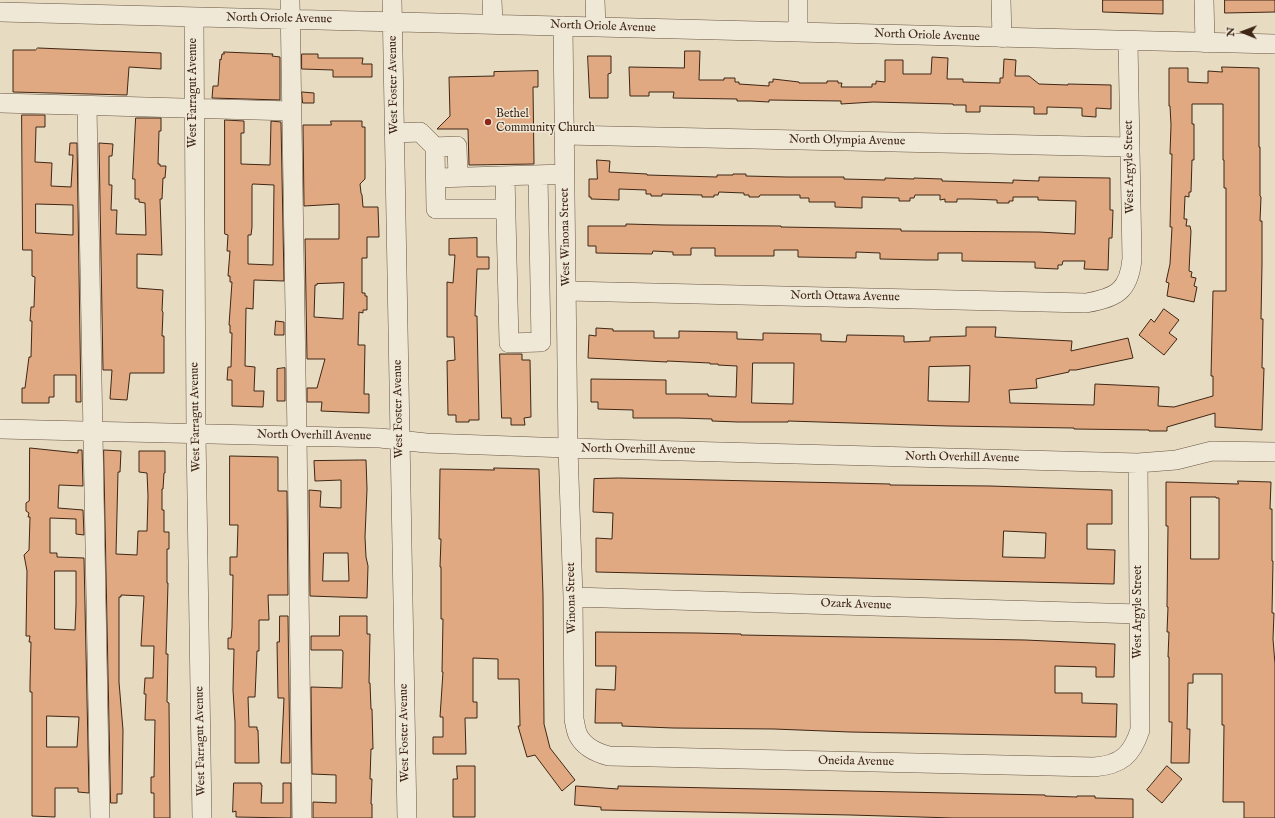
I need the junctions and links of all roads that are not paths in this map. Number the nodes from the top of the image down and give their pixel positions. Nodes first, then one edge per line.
1 (290, 0) edge
2 (392, 0) edge
3 (492, 0) edge
4 (595, 0) edge
5 (798, 0) edge
6 (1001, 0) edge
7 (1204, 0) edge
8 (0, 12) edge
9 (194, 17) junction
10 (290, 19) junction
11 (392, 22) junction
12 (493, 24) junction
13 (563, 26) junction
14 (596, 27) junction
15 (798, 32) junction
16 (1002, 38) junction
17 (1128, 41) junction
18 (1205, 43) junction
19 (1275, 44) edge
20 (0, 103) edge
21 (87, 106) junction
22 (194, 109) junction
23 (292, 112) junction
24 (394, 133) junction
25 (564, 135) junction
26 (435, 147) junction
27 (1130, 147) junction
28 (565, 174) junction
29 (538, 175) junction
30 (505, 176) junction
31 (435, 178) junction
32 (458, 178) junction
33 (506, 209) junction
34 (1121, 290) joint
35 (567, 291) junction
36 (0, 429) edge
37 (93, 431) junction
38 (196, 433) junction
39 (297, 436) junction
40 (400, 440) junction
41 (568, 448) junction
42 (1275, 452) edge
43 (1138, 463) junction
44 (573, 597) junction
45 (1139, 614) junction
46 (587, 745) joint
47 (1125, 757) joint
48 (100, 818) edge
49 (202, 818) edge
50 (302, 818) edge
51 (407, 818) edge

1 - 10 street
2 - 11 street, West Foster Avenue
3 - 12 street
4 - 14 street
5 - 15 street
6 - 16 street
7 - 18 street
8 - 9 street, North Oriole Avenue
9 - 10 street, North Oriole Avenue
9 - 22 street, West Farragut Avenue
10 - 11 street, North Oriole Avenue
10 - 23 street
11 - 12 street, North Oriole Avenue
11 - 24 street, West Foster Avenue
12 - 13 street, North Oriole Avenue
13 - 14 street, North Oriole Avenue
13 - 25 street, West Winona Street
14 - 15 street, North Oriole Avenue
15 - 16 street, North Oriole Avenue
16 - 17 street, North Oriole Avenue
17 - 18 street, North Oriole Avenue
17 - 27 street, West Argyle Street
18 - 19 street, North Oriole Avenue
20 - 21 street
21 - 22 street
21 - 37 street
22 - 23 street
22 - 38 street, West Farragut Avenue
23 - 39 street
24 - 26 street
24 - 40 street, West Foster Avenue
25 - 27 street, North Olympia Avenue
25 - 28 street, West Winona Street
26 - 31 street
26 - 32 street
27 - 34 street, West Argyle Street
28 - 29 street
28 - 35 street, West Winona Street
29 - 30 street
29 - 33 street
30 - 32 street
30 - 33 street
31 - 32 street
31 - 33 street
34 - 35 street, North Ottawa Avenue
35 - 41 street, West Winona Street
36 - 37 street, North Overhill Avenue
37 - 38 street, North Overhill Avenue
37 - 48 street
38 - 39 street, North Overhill Avenue
38 - 49 street, West Farragut Avenue
39 - 40 street, North Overhill Avenue
39 - 50 street
40 - 41 street, North Overhill Avenue
40 - 51 street, West Foster Avenue
41 - 43 street, North Overhill Avenue
41 - 44 street, Winona Street
42 - 43 street, North Overhill Avenue
43 - 45 street, West Argyle Street
44 - 45 street, Ozark Avenue
44 - 46 street, Winona Street
45 - 47 street, West Argyle Street
46 - 47 street, Oneida Avenue

